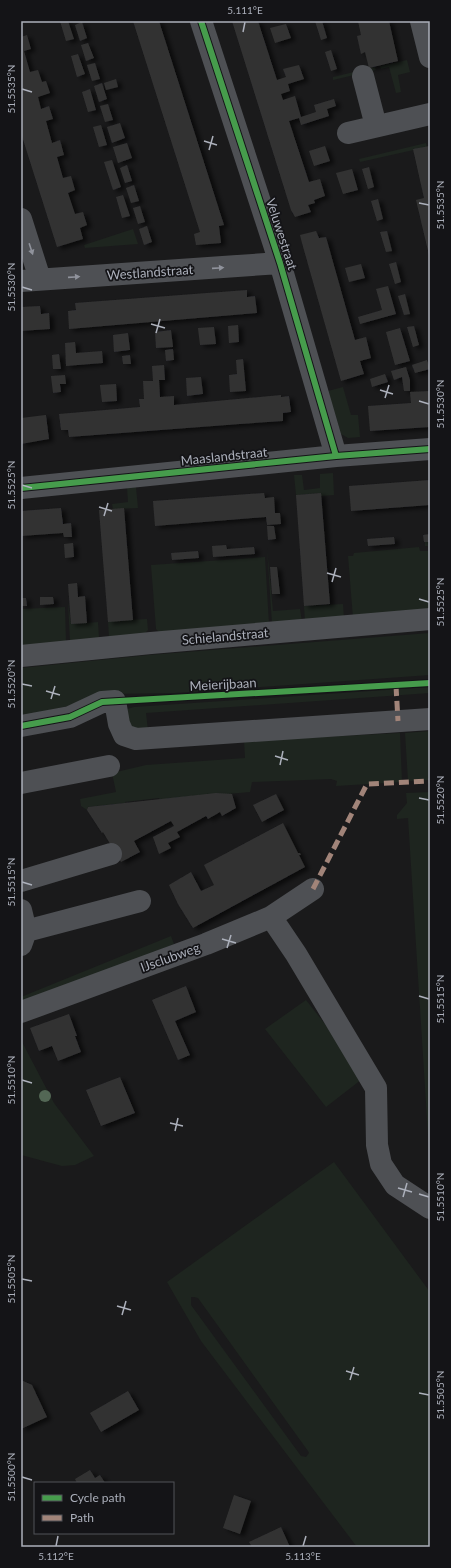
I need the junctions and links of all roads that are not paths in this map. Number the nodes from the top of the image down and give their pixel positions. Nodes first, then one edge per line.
1 (201, 21) edge
2 (421, 21) edge
3 (430, 57) edge
4 (363, 76) dead end
5 (430, 114) edge
6 (376, 126) junction
7 (348, 133) dead end
8 (21, 219) edge
9 (280, 264) junction
10 (31, 280) edge
11 (430, 449) edge
12 (336, 456) junction
13 (21, 488) edge
14 (430, 619) edge
15 (21, 656) edge
16 (430, 719) edge
17 (21, 726) edge
18 (109, 766) dead end
19 (21, 783) edge
20 (111, 854) dead end
21 (21, 881) edge
22 (314, 889) dead end
23 (140, 902) dead end
24 (21, 910) edge
25 (271, 917) junction
26 (24, 938) edge
27 (21, 1012) edge
28 (430, 1208) edge

1 - 9 street, Veluwestraat
2 - 3 street
4 - 6 street
5 - 6 street
6 - 7 street
8 -> 10 street
10 -> 9 street, Westlandstraat
9 - 12 street, Veluwestraat
11 - 12 street, Maaslandstraat
12 - 13 street, Maaslandstraat
14 - 15 street, Schielandstraat
16 - 17 street
18 - 19 street
20 - 21 street
22 - 25 street, IJsclubweg
23 - 26 street
24 - 26 street
25 - 27 street, IJsclubweg
25 - 28 street

